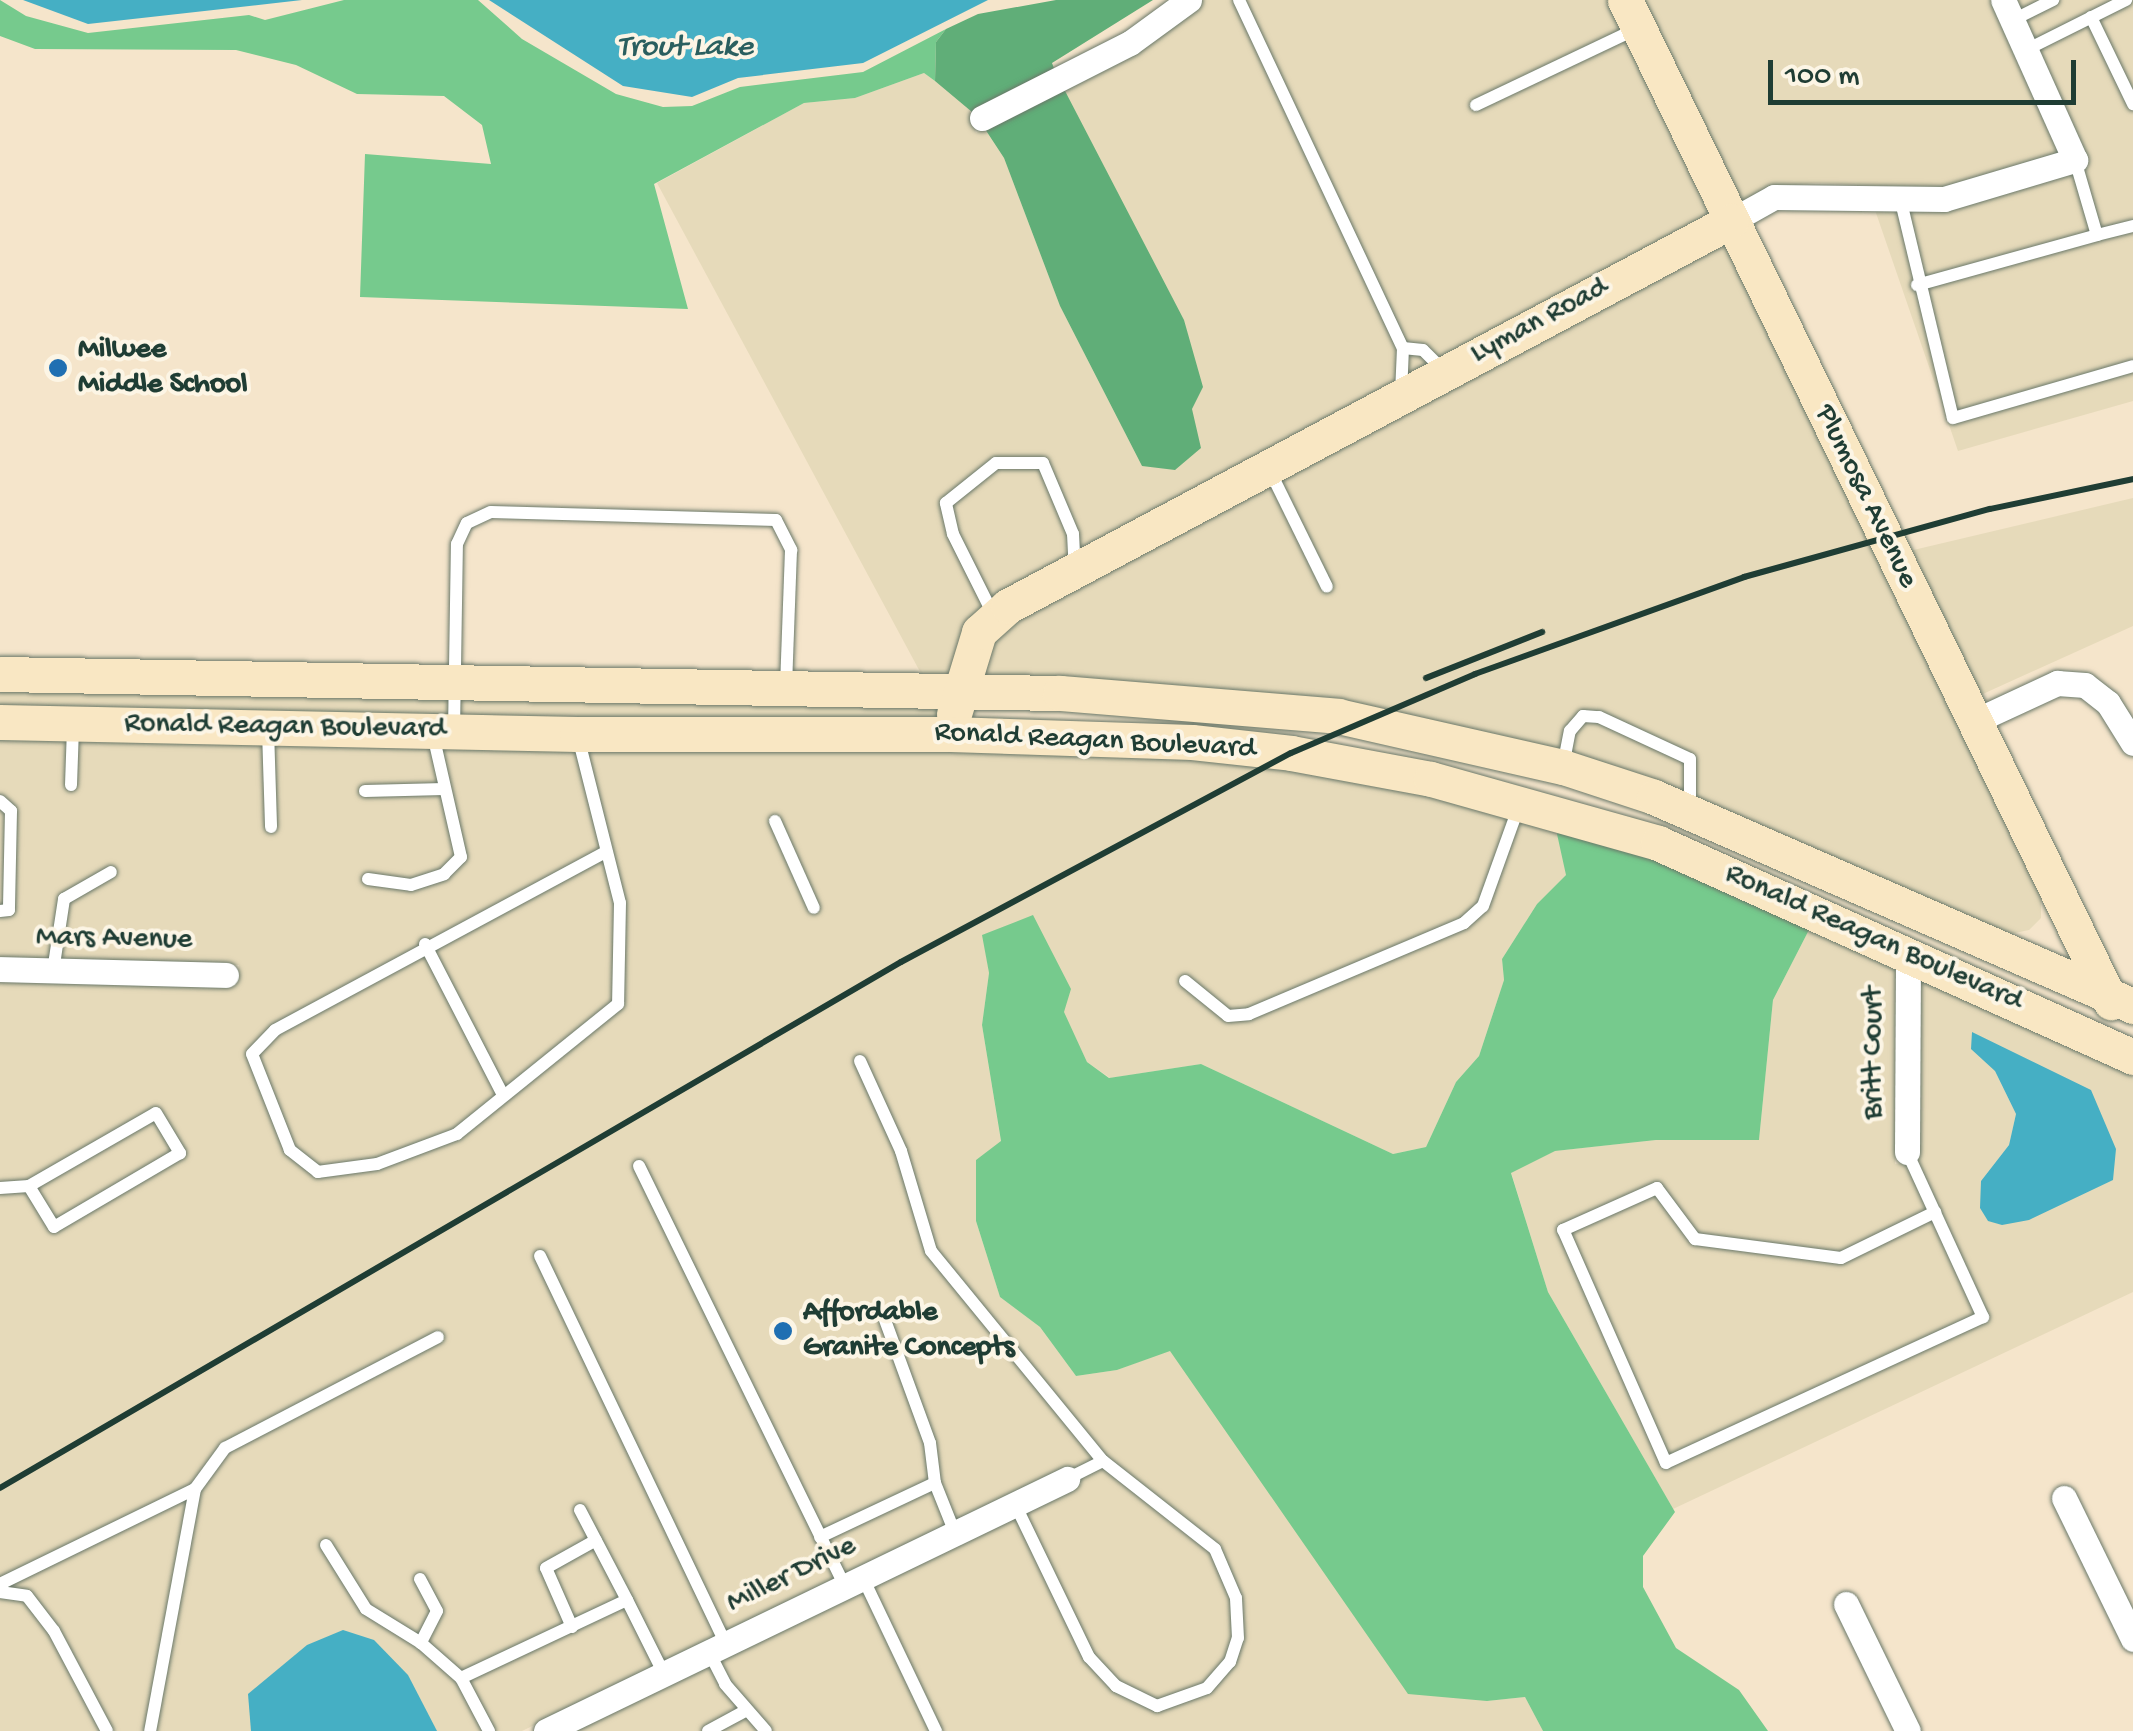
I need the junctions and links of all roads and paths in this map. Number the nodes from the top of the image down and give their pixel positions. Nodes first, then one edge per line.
1 (1189, 0) edge
2 (1239, 0) edge
3 (2054, 0) edge
4 (2126, 0) edge
5 (2008, 10) edge
6 (1632, 14) edge
7 (2091, 18) junction
8 (2026, 50) junction
9 (2133, 104) edge
10 (1476, 106) dead end
11 (982, 118) dead end
12 (2075, 160) junction
13 (1901, 202) junction
14 (1731, 221) junction
15 (2133, 226) edge
16 (2097, 234) junction
17 (1917, 284) junction
18 (1403, 348) junction
19 (2133, 366) edge
20 (1444, 372) junction
21 (1402, 395) junction
22 (1268, 467) junction
23 (1076, 570) junction
24 (1327, 587) dead end
25 (994, 619) junction
26 (0, 674) edge
27 (455, 683) junction
28 (786, 690) junction
29 (959, 692) junction
30 (0, 722) edge
31 (1972, 722) junction
32 (73, 724) junction
33 (268, 728) junction
34 (443, 732) junction
35 (577, 734) junction
36 (950, 734) junction
37 (2133, 743) edge
38 (1562, 767) junction
39 (70, 785) dead end
40 (444, 789) junction
41 (365, 792) dead end
42 (0, 801) edge
43 (1520, 802) junction
44 (1690, 813) junction
45 (775, 821) dead end
46 (271, 828) dead end
47 (606, 852) junction
48 (111, 872) dead end
49 (368, 879) dead end
50 (814, 908) dead end
51 (0, 910) edge
52 (425, 944) junction
53 (1908, 954) junction
54 (0, 969) edge
55 (53, 970) junction
56 (226, 975) dead end
57 (1184, 981) dead end
58 (2120, 1000) edge
59 (2133, 1054) edge
60 (860, 1061) dead end
61 (502, 1093) junction
62 (1907, 1152) joint
63 (639, 1166) dead end
64 (29, 1186) junction
65 (0, 1188) edge
66 (1934, 1212) junction
67 (540, 1256) dead end
68 (885, 1320) dead end
69 (438, 1337) dead end
70 (1103, 1461) junction
71 (1067, 1479) joint
72 (935, 1483) junction
73 (195, 1490) junction
74 (2064, 1498) dead end
75 (1015, 1504) junction
76 (580, 1510) dead end
77 (955, 1533) junction
78 (820, 1537) junction
79 (596, 1540) junction
80 (326, 1545) dead end
81 (420, 1579) dead end
82 (854, 1582) junction
83 (0, 1588) edge
84 (627, 1600) junction
85 (1846, 1604) dead end
86 (572, 1627) junction
87 (2133, 1639) edge
88 (421, 1643) junction
89 (717, 1648) junction
90 (664, 1674) junction
91 (461, 1678) junction
92 (747, 1710) junction
93 (107, 1731) edge
94 (150, 1731) edge
95 (489, 1731) edge
96 (546, 1731) edge
97 (708, 1731) edge
98 (766, 1731) edge
99 (936, 1731) edge
100 (1908, 1731) edge

1 - 11 street
2 - 18 lane
3 - 5 lane
4 - 7 lane
5 - 8 street
6 - 10 lane
6 - 14 main road, Plumosa Avenue
7 - 8 lane
7 - 9 lane
8 - 12 street
12 - 13 street, Lyman Road
12 - 16 lane
13 - 14 street, Lyman Road
13 - 17 lane
14 - 20 main road, Lyman Road
14 - 31 main road, Plumosa Avenue
15 - 16 lane
16 - 17 lane
17 - 19 lane
18 - 20 lane
18 - 21 lane
20 - 21 main road, Lyman Road
21 - 22 main road, Lyman Road
22 - 23 main road, Lyman Road
22 - 24 lane
23 - 25 main road, Lyman Road
23 - 25 lane
25 - 29 main road, Lyman Road
26 - 27 main road, Ronald Reagan Boulevard
27 - 28 main road, Ronald Reagan Boulevard
27 - 28 lane
27 - 34 lane
28 - 29 main road, Ronald Reagan Boulevard
29 - 36 main road, Lyman Road
29 - 38 main road, Ronald Reagan Boulevard
30 - 32 main road, Ronald Reagan Boulevard
31 - 37 street
31 - 58 main road, Plumosa Avenue
32 - 33 main road, Ronald Reagan Boulevard
32 - 39 lane
33 - 34 main road, Ronald Reagan Boulevard
33 - 46 lane
34 - 35 main road, Ronald Reagan Boulevard
34 - 40 lane
35 - 36 main road, Ronald Reagan Boulevard
35 - 47 lane
36 - 43 main road, Ronald Reagan Boulevard
38 - 44 main road, Ronald Reagan Boulevard
38 - 44 lane
40 - 41 lane
40 - 49 lane
42 - 51 lane
43 - 53 main road, Ronald Reagan Boulevard
43 - 57 lane
44 - 58 main road, Ronald Reagan Boulevard
45 - 50 lane
47 - 52 lane
47 - 61 lane
48 - 55 lane
52 - 61 lane
52 - 61 lane
53 - 59 main road, Ronald Reagan Boulevard
53 - 62 street, Britt Court
54 - 55 street, Mars Avenue
55 - 56 street, Mars Avenue
58 - 59 main road, Plumosa Avenue
60 - 70 lane
62 - 66 lane
63 - 78 lane
64 - 64 lane
64 - 65 lane
66 - 66 lane
67 - 89 lane
68 - 72 lane
69 - 73 lane
70 - 71 lane
70 - 75 lane
71 - 75 street, Miller Drive
72 - 77 lane
72 - 78 lane
73 - 83 lane
73 - 94 lane
74 - 87 street
75 - 77 street, Miller Drive
76 - 79 lane
77 - 82 street, Miller Drive
78 - 82 lane
79 - 84 lane
79 - 86 lane
80 - 88 lane
81 - 88 lane
82 - 89 street, Miller Drive
82 - 99 lane
83 - 93 lane
84 - 86 lane
84 - 90 lane
85 - 100 street
86 - 91 lane
88 - 91 lane
89 - 90 street, Miller Drive
89 - 92 lane
90 - 96 street, Miller Drive
91 - 95 lane
92 - 97 lane
92 - 98 lane

